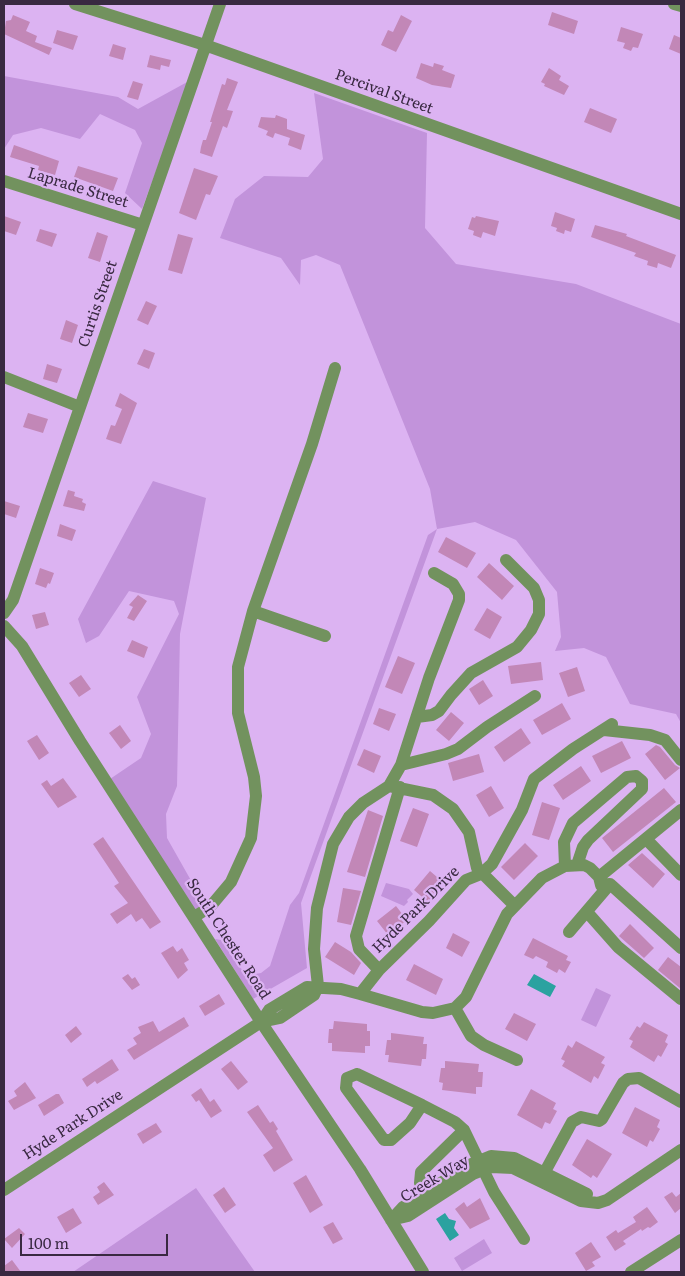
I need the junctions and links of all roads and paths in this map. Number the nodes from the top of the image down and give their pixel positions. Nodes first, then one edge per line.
1 (220, 4) edge
2 (674, 4) edge
3 (83, 5) edge
4 (681, 6) edge
5 (205, 46) junction
6 (4, 181) edge
7 (681, 214) edge
8 (143, 225) junction
9 (335, 368) dead end
10 (4, 377) edge
11 (80, 407) junction
12 (506, 560) dead end
13 (434, 573) dead end
14 (253, 611) junction
15 (4, 613) edge
16 (4, 626) edge
17 (325, 636) dead end
18 (535, 696) dead end
19 (417, 717) junction
20 (681, 760) edge
21 (402, 765) junction
22 (394, 786) junction
23 (681, 810) edge
24 (646, 840) junction
25 (571, 866) junction
26 (481, 874) junction
27 (681, 875) edge
28 (599, 877) junction
29 (610, 884) junction
30 (515, 906) junction
31 (587, 912) junction
32 (194, 917) junction
33 (569, 932) dead end
34 (681, 948) edge
35 (379, 970) junction
36 (318, 986) junction
37 (360, 994) junction
38 (681, 998) edge
39 (455, 1008) junction
40 (261, 1022) junction
41 (517, 1060) dead end
42 (681, 1102) edge
43 (422, 1105) junction
44 (464, 1130) junction
45 (681, 1150) edge
46 (480, 1165) junction
47 (542, 1177) junction
48 (4, 1190) edge
49 (425, 1193) junction
50 (391, 1220) junction
51 (524, 1240) dead end
52 (681, 1240) edge
53 (423, 1272) edge
54 (631, 1272) edge

1 - 5 street, Curtis Street
2 - 4 street
3 - 5 street, Percival Street
5 - 7 street, Percival Street
5 - 8 street, Curtis Street
6 - 8 street, Laprade Street
8 - 11 street, Curtis Street
9 - 14 street
10 - 11 street
11 - 15 street, Curtis Street
12 - 19 street
13 - 19 street
14 - 17 street
14 - 32 street
16 - 32 street, South Chester Road
18 - 21 street
19 - 21 street
20 - 26 street
21 - 22 street
22 - 26 street, Hyde Park Drive
22 - 35 street
22 - 36 street
23 - 24 street
24 - 27 street
24 - 28 street
25 - 25 street
25 - 28 street
25 - 30 street
26 - 30 street
26 - 35 street, Hyde Park Drive
28 - 29 street
29 - 31 street
29 - 34 street
30 - 39 street
31 - 33 street
31 - 38 street
32 - 40 street, South Chester Road
35 - 37 street, Hyde Park Drive
36 - 37 street, Hyde Park Drive
36 - 40 street, Hyde Park Drive
37 - 39 street
39 - 41 street
40 - 48 street, Hyde Park Drive
40 - 50 street, South Chester Road
42 - 47 street
43 - 43 street
43 - 44 street
44 - 46 street
44 - 49 street
45 - 47 street, Creek Way
46 - 47 street, Creek Way
46 - 49 street, Creek Way
46 - 50 street, Creek Way
46 - 51 street
49 - 50 street, Creek Way
50 - 53 street, South Chester Road
52 - 54 street

